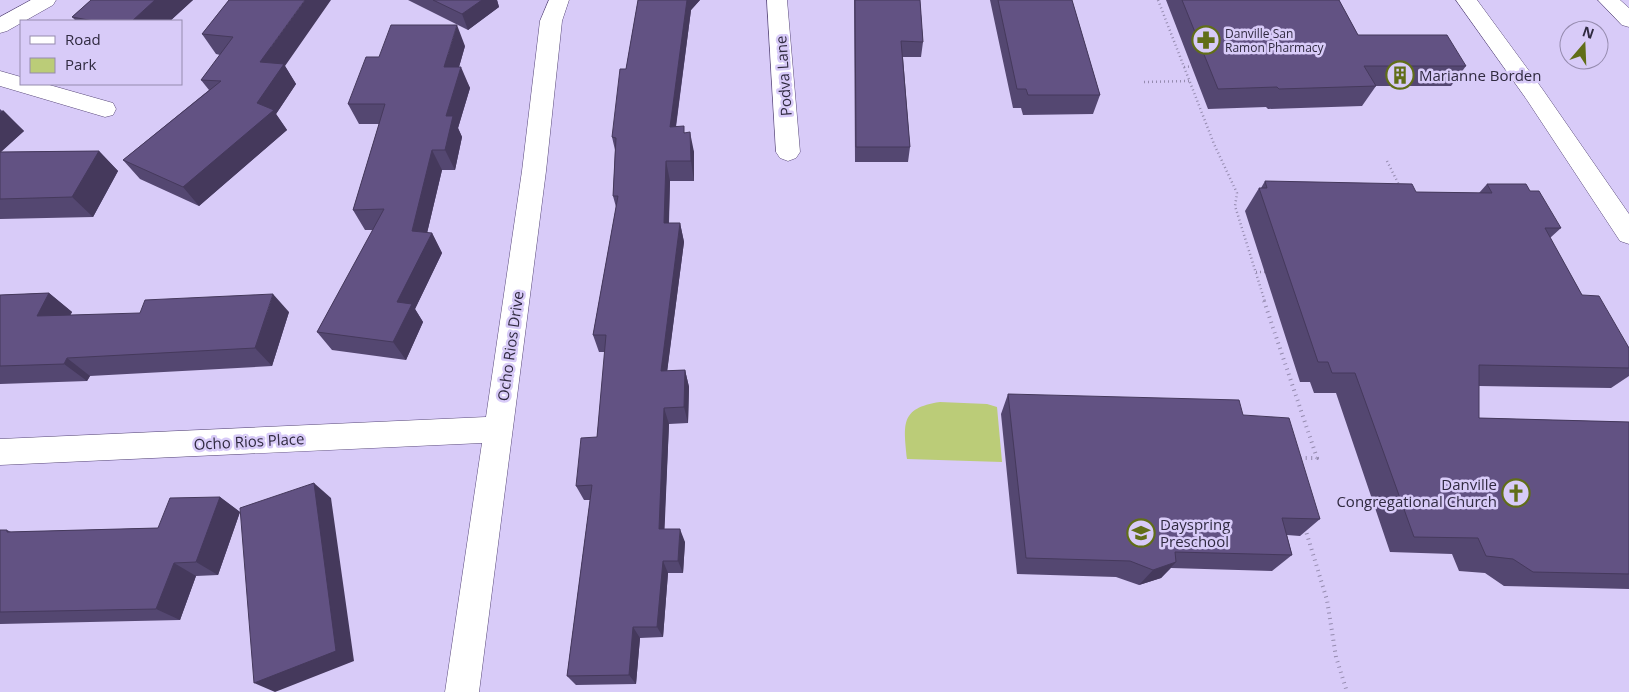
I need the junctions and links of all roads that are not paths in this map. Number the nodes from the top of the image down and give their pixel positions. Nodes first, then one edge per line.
1 (46, 0) edge
2 (559, 0) edge
3 (777, 0) edge
4 (1466, 0) edge
5 (1608, 0) edge
6 (1620, 0) edge
7 (1629, 13) edge
8 (1629, 20) edge
9 (0, 26) edge
10 (0, 78) edge
11 (20, 84) edge
12 (24, 85) edge
13 (105, 109) dead end
14 (788, 152) dead end
15 (1629, 234) edge
16 (498, 429) junction
17 (0, 452) edge
18 (462, 692) edge

1 - 9 main road
2 - 16 main road, Ocho Rios Drive
3 - 14 main road, Podva Lane
4 - 15 main road
5 - 8 main road
6 - 7 main road
10 - 11 main road
12 - 13 main road
16 - 17 main road, Ocho Rios Place
16 - 18 main road, Ocho Rios Drive

